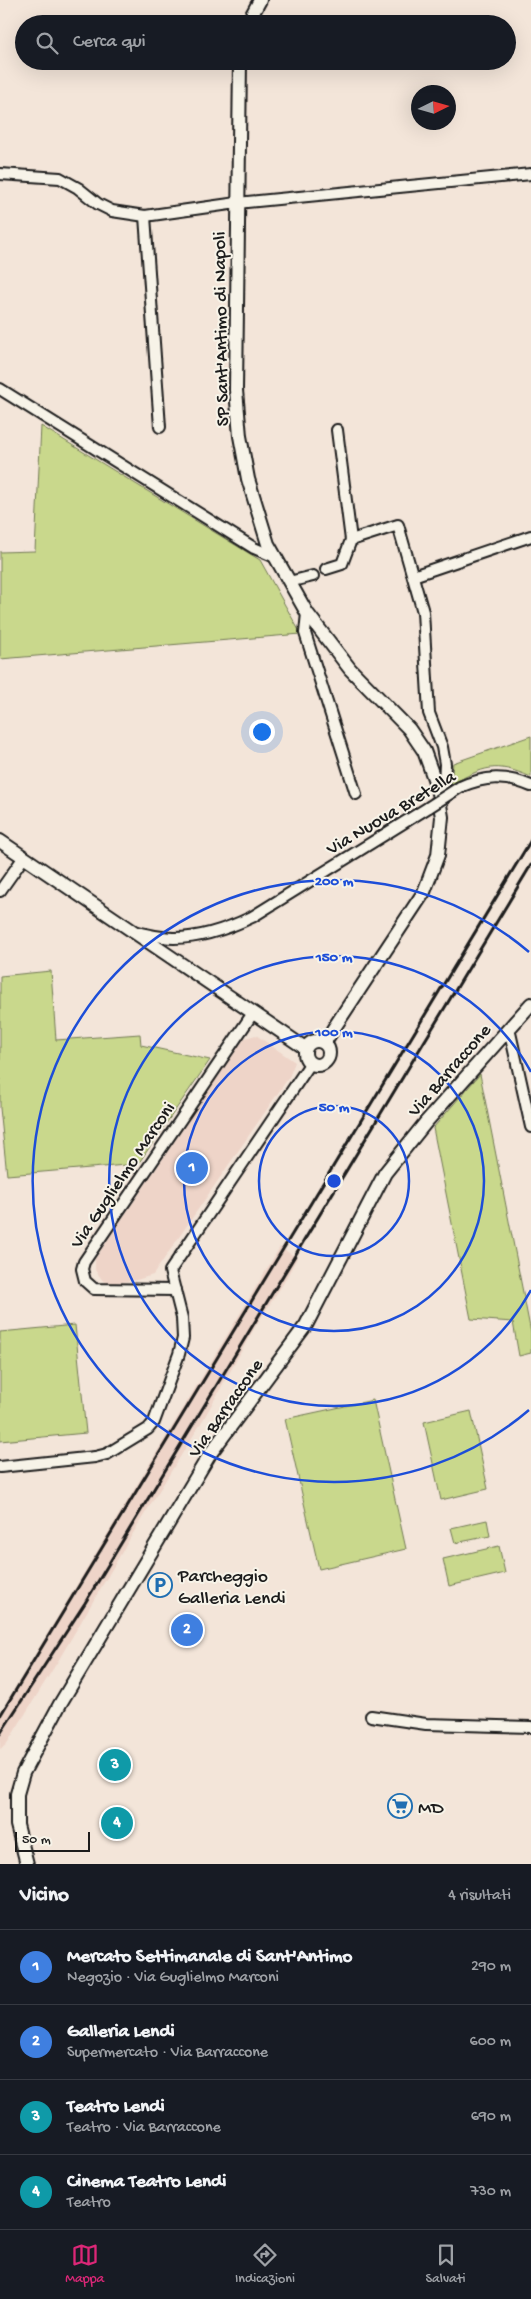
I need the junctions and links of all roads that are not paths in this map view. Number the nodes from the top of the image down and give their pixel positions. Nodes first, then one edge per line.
1 (250, 0) edge
2 (260, 0) edge
3 (248, 15) edge
4 (251, 15) edge
5 (240, 70) edge
6 (0, 174) edge
7 (531, 174) edge
8 (236, 203) junction
9 (145, 216) junction
10 (0, 389) edge
11 (160, 427) dead end
12 (337, 430) dead end
13 (531, 536) edge
14 (351, 540) junction
15 (275, 557) junction
16 (326, 569) dead end
17 (313, 576) dead end
18 (413, 576) junction
19 (289, 582) junction
20 (307, 614) junction
21 (531, 786) edge
22 (356, 794) dead end
23 (442, 817) junction
24 (0, 841) edge
25 (24, 857) junction
26 (0, 891) edge
27 (133, 932) junction
28 (531, 1004) edge
29 (253, 1013) junction
30 (509, 1028) junction
31 (324, 1043) junction
32 (305, 1048) junction
33 (310, 1064) junction
34 (531, 1127) edge
35 (175, 1290) junction
36 (0, 1467) edge
37 (371, 1716) dead end
38 (531, 1727) edge
39 (27, 1864) edge

1 - 3 street
2 - 4 street
5 - 8 street, SP Sant'Antimo di Napoli
6 - 9 street
7 - 8 street
8 - 9 street
8 - 15 street, SP Sant'Antimo di Napoli
9 - 11 street
10 - 15 street
12 - 14 street
13 - 18 street
14 - 16 street
14 - 18 street
15 - 19 street, SP Sant'Antimo di Napoli
17 - 19 street
18 - 23 street
19 - 20 street, SP Sant'Antimo di Napoli
20 - 22 street
20 - 23 street, SP Sant'Antimo di Napoli
21 - 27 street, Via Nuova Bretella, bridge
23 - 31 street, SP Sant'Antimo di Napoli
24 - 25 street
25 - 26 street
25 - 27 street
27 - 29 street
28 - 30 street, Via Barraccone
29 - 32 street
29 - 35 street, Via Guglielmo Marconi
30 - 34 street
30 - 39 street, Via Barraccone
31 - 32 street
31 - 33 street
32 - 33 street
33 - 35 street
35 - 36 street
37 - 38 street

